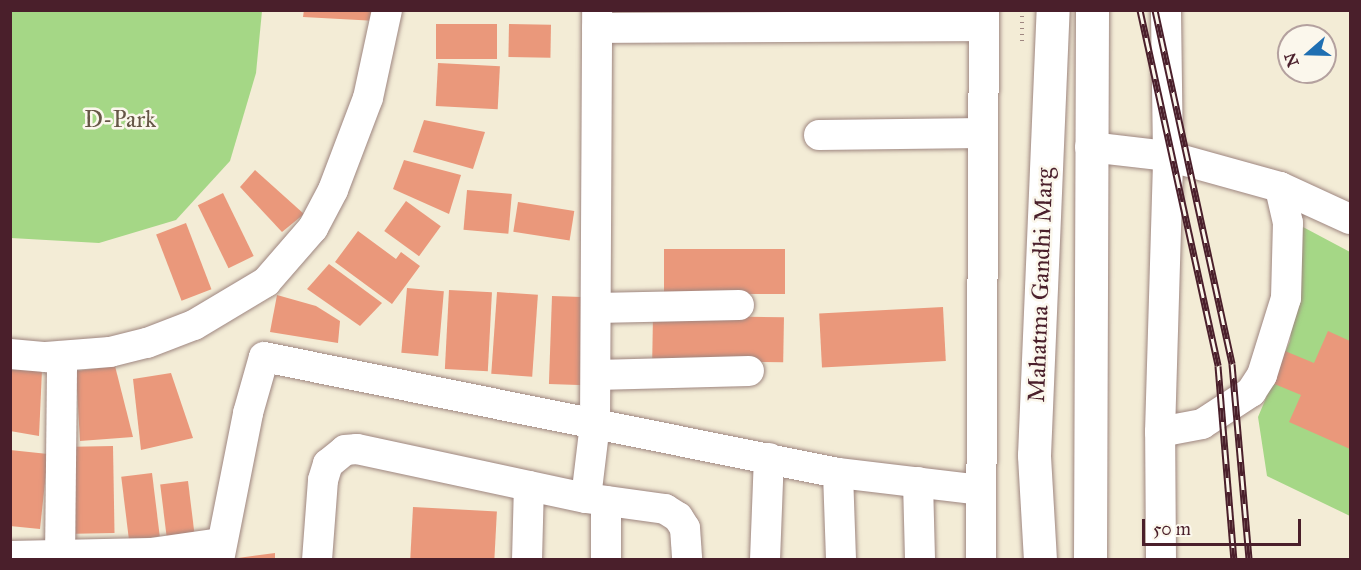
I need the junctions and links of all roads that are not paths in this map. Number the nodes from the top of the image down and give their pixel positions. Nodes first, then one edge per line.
1 (387, 10) edge
2 (1053, 10) edge
3 (1092, 10) edge
4 (1166, 10) edge
5 (984, 18) edge
6 (597, 19) edge
7 (983, 133) junction
8 (819, 135) dead end
9 (1090, 147) junction
10 (1168, 156) junction
11 (1280, 187) junction
12 (1350, 219) edge
13 (739, 305) dead end
14 (596, 308) junction
15 (10, 354) edge
16 (62, 356) junction
17 (748, 371) dead end
18 (596, 375) junction
19 (596, 424) junction
20 (1160, 432) junction
21 (769, 458) junction
22 (838, 473) junction
23 (918, 482) junction
24 (529, 486) junction
25 (980, 490) junction
26 (596, 499) junction
27 (220, 551) edge
28 (10, 556) edge
29 (60, 558) edge
30 (317, 560) edge
31 (527, 560) edge
32 (606, 560) edge
33 (687, 560) edge
34 (765, 560) edge
35 (841, 560) edge
36 (920, 560) edge
37 (981, 560) edge
38 (1040, 560) edge
39 (1090, 560) edge
40 (1161, 560) edge

1 - 16 street
2 - 38 main road, Mahatma Gandhi Marg
3 - 9 main road, Mahatma Gandhi Marg
4 - 10 street
5 - 6 street
5 - 7 street
6 - 14 street
7 - 8 street
7 - 25 street
9 - 10 street
9 - 39 main road, Mahatma Gandhi Marg
10 - 11 street
10 - 20 street
11 - 12 street
11 - 20 street
13 - 14 street
14 - 18 street
15 - 16 street
16 - 29 street
17 - 18 street
18 - 19 street
19 - 21 street
19 - 26 street
19 - 27 street
20 - 40 street
21 - 22 street
21 - 34 street
22 - 23 street
22 - 35 street
23 - 25 street
23 - 36 street
24 - 26 street
24 - 30 street
24 - 31 street
25 - 37 street
26 - 32 street
26 - 33 street
27 - 29 street
28 - 29 street

